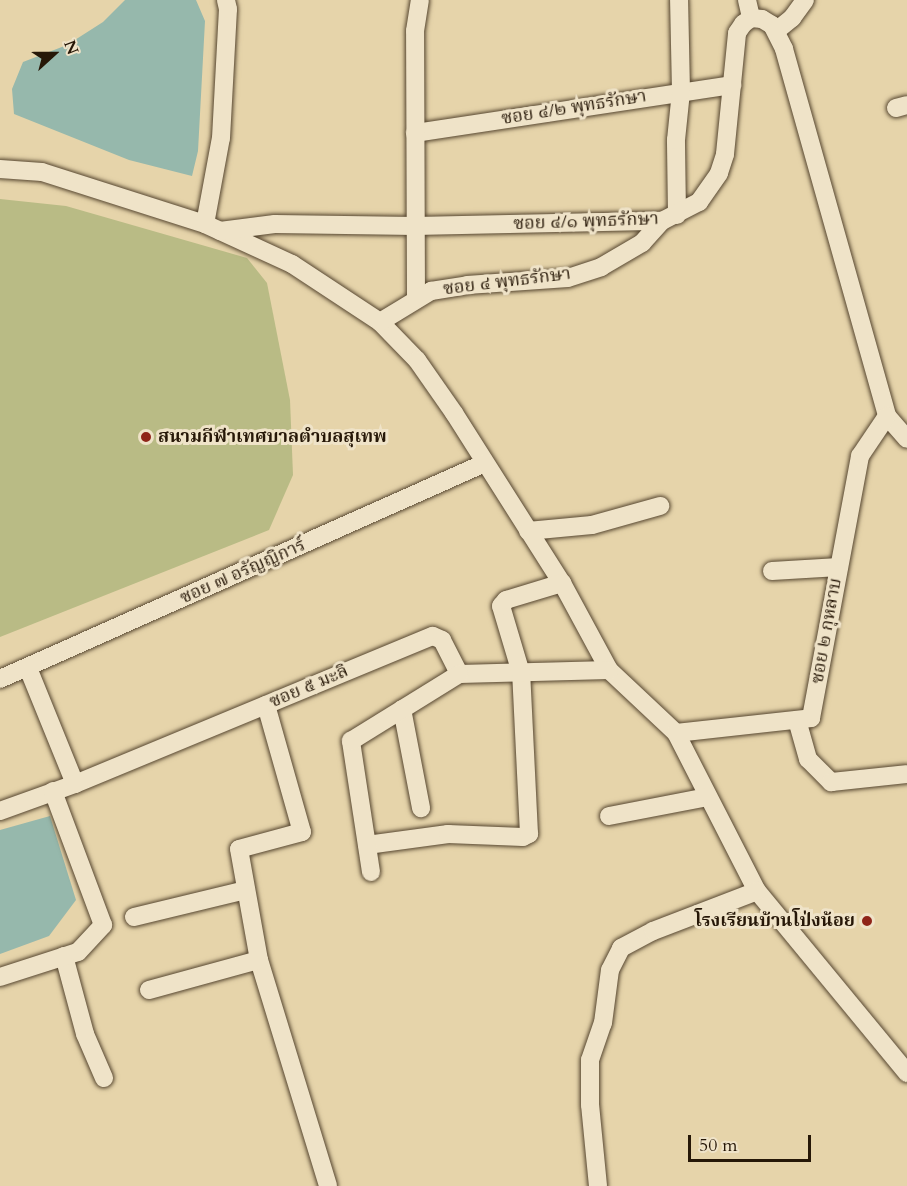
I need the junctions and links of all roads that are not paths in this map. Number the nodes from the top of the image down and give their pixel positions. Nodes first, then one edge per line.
1 (226, 0) edge
2 (420, 0) edge
3 (680, 0) edge
4 (747, 0) edge
5 (805, 0) edge
6 (751, 18) junction
7 (776, 31) junction
8 (732, 85) junction
9 (681, 92) junction
10 (415, 133) junction
11 (0, 169) edge
12 (669, 218) junction
13 (415, 226) junction
14 (213, 227) junction
15 (416, 299) junction
16 (380, 322) junction
17 (887, 416) junction
18 (907, 439) edge
19 (485, 463) junction
20 (660, 506) dead end
21 (528, 531) junction
22 (838, 567) junction
23 (772, 571) dead end
24 (562, 583) junction
25 (28, 669) junction
26 (609, 670) junction
27 (521, 673) junction
28 (459, 674) junction
29 (0, 679) edge
30 (266, 705) junction
31 (402, 709) junction
32 (797, 720) junction
33 (675, 734) junction
34 (907, 774) edge
35 (75, 784) junction
36 (53, 791) junction
37 (708, 797) junction
38 (421, 808) dead end
39 (0, 811) edge
40 (609, 816) dead end
41 (367, 845) junction
42 (371, 872) dead end
43 (246, 890) junction
44 (757, 891) junction
45 (134, 917) dead end
46 (64, 956) junction
47 (260, 960) junction
48 (0, 977) edge
49 (149, 990) dead end
50 (907, 1073) edge
51 (104, 1078) dead end
52 (328, 1186) edge
53 (598, 1186) edge

1 - 14 street
2 - 10 street
3 - 9 street
4 - 6 street
5 - 7 street
6 - 7 street
6 - 8 street, ซอย ๔/๑ พุทธรักษา
7 - 17 street
8 - 9 street, ซอย ๔/๒ พุทธรักษา
8 - 12 street, ซอย ๔/๑ พุทธรักษา
9 - 10 street, ซอย ๔/๒ พุทธรักษา
9 - 12 street
10 - 13 street
11 - 14 street
12 - 13 street, ซอย ๔/๑ พุทธรักษา
12 - 15 street, ซอย ๔ พุทธรักษา
13 - 14 street, ซอย ๔/๑ พุทธรักษา
13 - 15 street
14 - 16 street
15 - 16 street, ซอย ๔ พุทธรักษา
16 - 19 street
17 - 18 street
17 - 22 street, ซอย ๒ กุหลาบ
19 - 21 street
19 - 25 street, ซอย ๗ อรัญญิการ์
20 - 21 street
21 - 24 street
22 - 23 street
22 - 32 street, ซอย ๒ กุหลาบ
24 - 26 street
24 - 27 street
25 - 29 street, ซอย ๗ อรัญญิการ์
25 - 35 street
26 - 27 street
26 - 33 street
27 - 28 street
27 - 41 street
28 - 30 street, ซอย ๕ มะลิ
28 - 31 street
30 - 35 street, ซอย ๕ มะลิ
30 - 43 street
31 - 38 street
31 - 41 street
32 - 33 street
32 - 34 street
33 - 37 street
35 - 36 street, ซอย ๕ มะลิ
36 - 39 street, ซอย ๕ มะลิ
36 - 46 street
37 - 40 street
37 - 44 street
41 - 42 street
43 - 45 street
43 - 47 street
44 - 50 street
44 - 53 street
46 - 48 street
46 - 51 street
47 - 49 street
47 - 52 street

